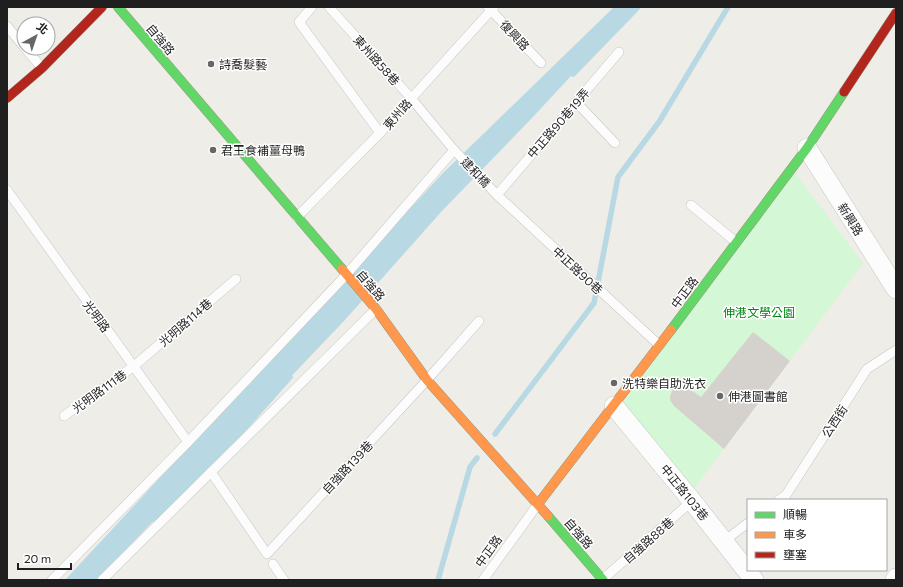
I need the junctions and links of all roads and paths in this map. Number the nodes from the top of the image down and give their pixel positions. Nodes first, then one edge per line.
1 (102, 7) edge
2 (118, 7) edge
3 (312, 7) edge
4 (329, 7) edge
5 (491, 8) edge
6 (896, 13) edge
7 (7, 26) edge
8 (16, 36) edge
9 (619, 52) dead end
10 (32, 56) edge
11 (541, 63) dead end
12 (42, 68) junction
13 (7, 98) edge
14 (411, 98) junction
15 (576, 102) junction
16 (380, 133) junction
17 (614, 143) dead end
18 (807, 148) junction
19 (454, 150) junction
20 (7, 190) edge
21 (497, 195) junction
22 (691, 205) dead end
23 (297, 217) junction
24 (736, 242) junction
25 (346, 275) junction
26 (236, 279) dead end
27 (896, 289) edge
28 (376, 309) junction
29 (479, 321) dead end
30 (659, 345) junction
31 (896, 350) edge
32 (134, 366) junction
33 (427, 380) junction
34 (614, 406) junction
35 (64, 416) dead end
36 (188, 442) junction
37 (211, 472) junction
38 (780, 499) edge
39 (692, 501) junction
40 (538, 504) junction
41 (747, 524) edge
42 (724, 541) junction
43 (273, 564) dead end
44 (747, 571) edge
45 (747, 571) edge
46 (52, 580) edge
47 (102, 580) edge
48 (284, 580) edge
49 (482, 580) edge
50 (603, 580) edge
51 (754, 580) edge

1 - 12 street
2 - 23 street, 自強路
3 - 16 lane
4 - 14 lane, 東州路58巷
5 - 11 lane, 復興路
5 - 14 lane, 東州路
6 - 18 street, 中正路
7 - 8 lane
9 - 15 lane, 中正路90巷19弄
10 - 12 lane
12 - 13 street
14 - 16 lane, 東州路
14 - 19 lane, 東州路58巷
15 - 17 lane
15 - 21 lane, 中正路90巷19弄
16 - 23 lane, 東州路
18 - 24 street, 中正路
18 - 27 street, 新興路
19 - 21 lane, 建和橋
19 - 25 lane
20 - 32 lane, 光明路
21 - 30 lane, 中正路90巷
22 - 24 lane
23 - 25 street, 自強路
24 - 30 street, 中正路
25 - 28 street, 自強路
25 - 36 lane
26 - 32 lane, 光明路114巷
28 - 33 street, 自強路
28 - 37 lane
29 - 33 lane, 自強路139巷
30 - 34 street, 中正路
31 - 38 lane, 公西街
32 - 35 lane, 光明路111巷
32 - 36 lane, 光明路
33 - 37 lane, 自強路139巷
33 - 40 street, 自強路
34 - 39 street, 中正路103巷
34 - 40 street, 中正路
36 - 46 lane
37 - 47 lane
39 - 42 street, 中正路103巷
39 - 50 lane, 自強路88巷
40 - 49 lane, 中正路
40 - 50 street, 自強路
41 - 42 lane
42 - 45 street, 中正路103巷
43 - 48 lane
44 - 51 street, 中正路103巷

